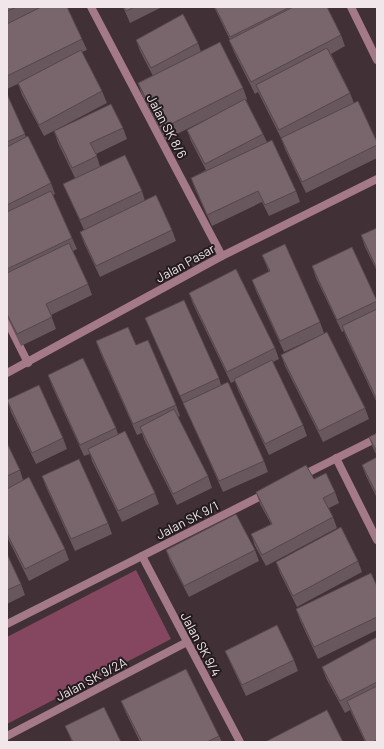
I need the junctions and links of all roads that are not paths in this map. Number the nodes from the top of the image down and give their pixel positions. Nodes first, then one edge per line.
1 (91, 7) edge
2 (350, 7) edge
3 (377, 60) edge
4 (377, 179) edge
5 (222, 256) junction
6 (7, 320) edge
7 (28, 363) junction
8 (7, 373) edge
9 (377, 438) edge
10 (336, 458) junction
11 (294, 479) edge
12 (273, 490) edge
13 (377, 540) edge
14 (142, 556) junction
15 (7, 624) edge
16 (187, 642) junction
17 (7, 736) edge
18 (240, 742) edge

1 - 5 street, Jalan SK 8/6
2 - 3 street
4 - 5 street, Jalan Pasar
5 - 7 street, Jalan Pasar
6 - 7 street
7 - 8 street, Jalan Pasar
9 - 10 street
10 - 11 street
10 - 13 street
12 - 14 street, Jalan SK 9/1
14 - 15 street, Jalan SK 9/1
14 - 16 street, Jalan SK 9/4
16 - 17 street, Jalan SK 9/2A
16 - 18 street, Jalan SK 9/4

